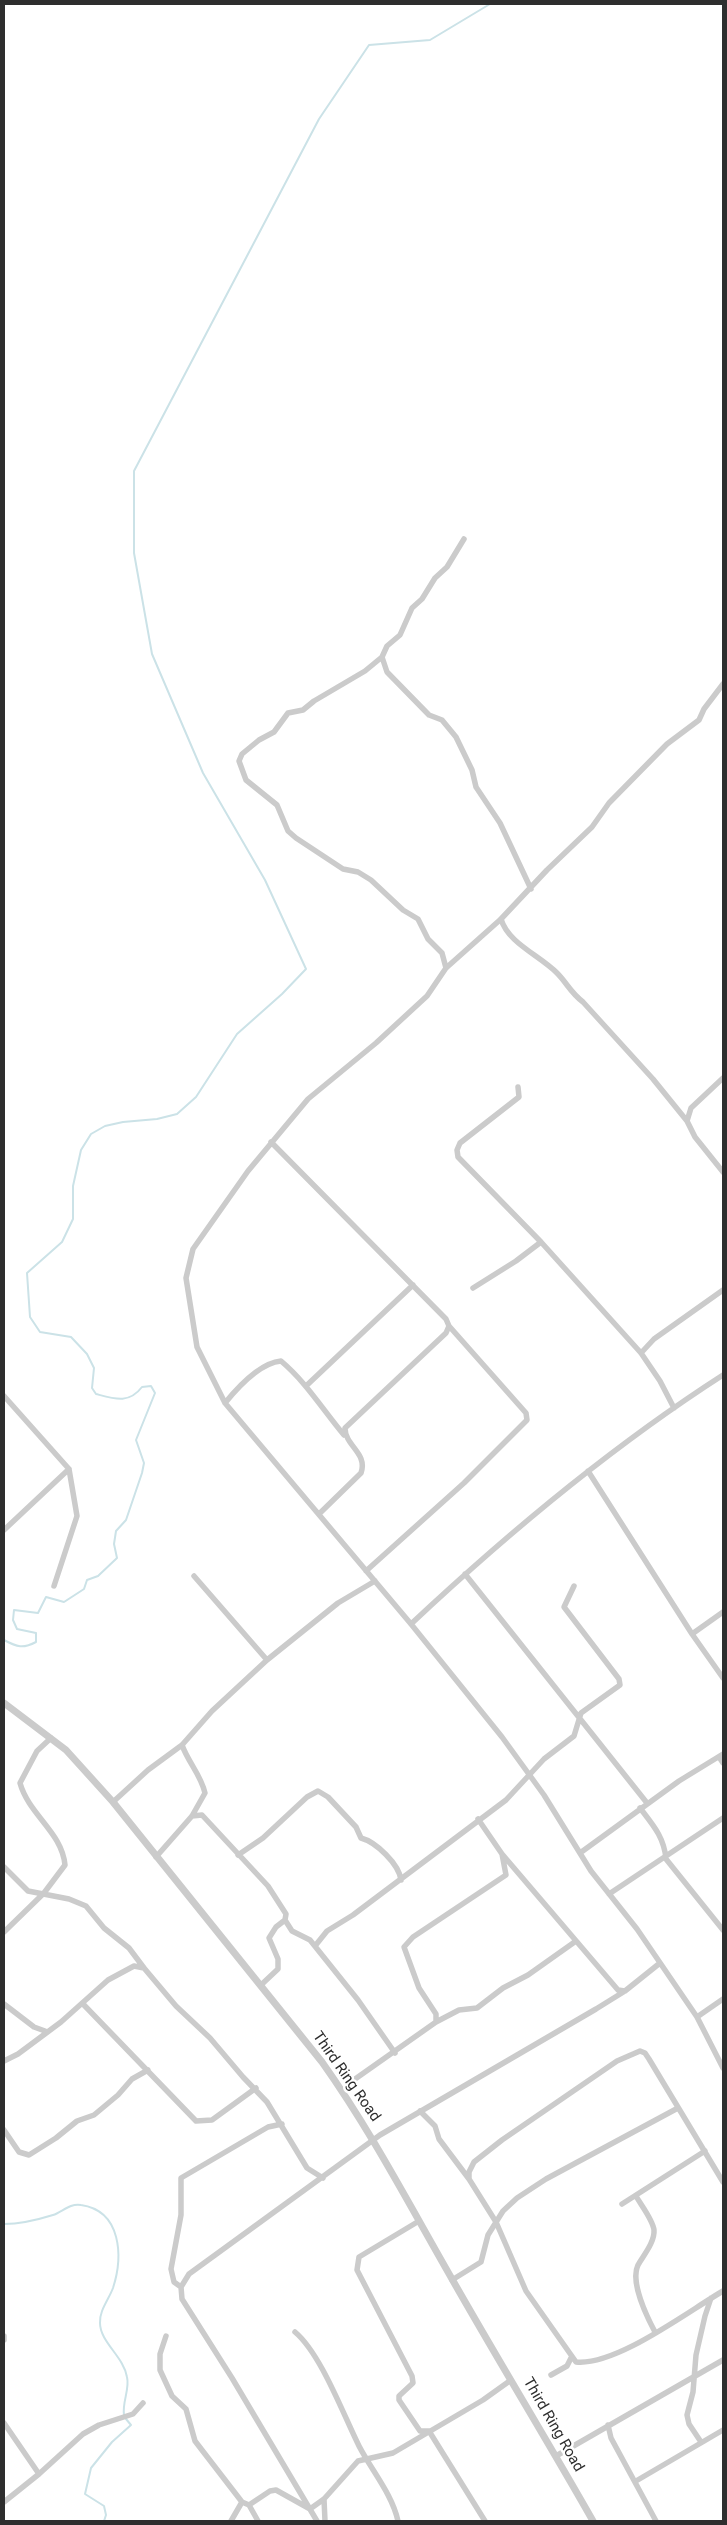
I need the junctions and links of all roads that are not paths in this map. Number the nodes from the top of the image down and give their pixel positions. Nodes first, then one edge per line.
1 (464, 539) dead end
2 (382, 657) junction
3 (723, 684) edge
4 (531, 889) junction
5 (501, 919) junction
6 (446, 968) junction
7 (723, 1078) edge
8 (518, 1087) dead end
9 (687, 1122) junction
10 (271, 1142) junction
11 (723, 1172) edge
12 (541, 1242) junction
13 (414, 1285) junction
14 (473, 1288) dead end
15 (723, 1290) edge
16 (449, 1326) junction
17 (641, 1353) junction
18 (723, 1375) edge
19 (306, 1386) junction
20 (4, 1396) edge
21 (225, 1403) junction
22 (674, 1408) junction
23 (345, 1435) junction
24 (69, 1469) junction
25 (588, 1470) junction
26 (319, 1514) junction
27 (4, 1528) edge
28 (366, 1571) junction
29 (464, 1574) junction
30 (194, 1576) dead end
31 (375, 1581) junction
32 (54, 1586) dead end
33 (574, 1586) dead end
34 (723, 1612) edge
35 (411, 1624) junction
36 (692, 1634) junction
37 (267, 1660) junction
38 (723, 1678) edge
39 (4, 1702) edge
40 (580, 1720) junction
41 (51, 1738) junction
42 (182, 1745) junction
43 (721, 1755) edge
44 (723, 1763) edge
45 (530, 1775) junction
46 (113, 1802) junction
47 (647, 1804) junction
48 (640, 1808) junction
49 (192, 1816) junction
50 (723, 1818) edge
51 (478, 1819) junction
52 (580, 1853) junction
53 (502, 1854) junction
54 (238, 1855) junction
55 (156, 1857) junction
56 (666, 1859) junction
57 (4, 1867) edge
58 (401, 1880) junction
59 (44, 1892) junction
60 (609, 1894) junction
61 (286, 1920) junction
62 (723, 1930) edge
63 (4, 1932) edge
64 (576, 1941) junction
65 (315, 1946) junction
66 (139, 1960) junction
67 (660, 1963) junction
68 (134, 1966) junction
69 (144, 1968) junction
70 (261, 1985) junction
71 (625, 1991) junction
72 (723, 1999) edge
73 (4, 2004) edge
74 (83, 2004) junction
75 (697, 2017) junction
76 (436, 2022) junction
77 (45, 2031) junction
78 (395, 2053) junction
79 (4, 2062) edge
80 (723, 2068) edge
81 (148, 2070) junction
82 (256, 2088) junction
83 (344, 2093) junction
84 (678, 2108) junction
85 (420, 2111) junction
86 (282, 2124) junction
87 (4, 2130) edge
88 (374, 2142) junction
89 (705, 2151) junction
90 (323, 2178) junction
91 (469, 2179) junction
92 (723, 2182) edge
93 (636, 2196) junction
94 (622, 2204) dead end
95 (419, 2220) junction
96 (496, 2222) junction
97 (452, 2280) junction
98 (181, 2287) junction
99 (723, 2292) edge
100 (711, 2298) junction
101 (696, 2308) junction
102 (705, 2316) junction
103 (295, 2332) dead end
104 (655, 2332) junction
105 (4, 2336) edge
106 (166, 2336) dead end
107 (4, 2340) edge
108 (572, 2358) junction
109 (723, 2360) edge
110 (551, 2375) dead end
111 (694, 2376) junction
112 (511, 2380) junction
113 (143, 2403) dead end
114 (4, 2424) edge
115 (608, 2425) junction
116 (723, 2430) edge
117 (429, 2431) junction
118 (599, 2431) junction
119 (611, 2438) junction
120 (701, 2442) junction
121 (556, 2456) junction
122 (366, 2459) junction
123 (39, 2474) junction
124 (636, 2481) junction
125 (324, 2499) junction
126 (4, 2502) edge
127 (242, 2502) junction
128 (249, 2506) junction
129 (310, 2509) junction
130 (231, 2521) edge
131 (258, 2521) edge
132 (317, 2521) edge
133 (325, 2521) edge
134 (398, 2521) edge
135 (485, 2521) edge
136 (593, 2521) edge
137 (656, 2521) edge

1 - 2 street
2 - 4 street
2 - 6 street
3 - 4 street
4 - 5 street
5 - 6 street
5 - 9 street
6 - 10 street
7 - 9 street
8 - 12 street
9 - 11 street
10 - 13 street
10 - 21 street
12 - 14 street
12 - 17 street
13 - 16 street
13 - 19 street
15 - 17 street
16 - 23 street
16 - 28 street
17 - 22 street
18 - 22 street
19 - 21 street
19 - 23 street
20 - 24 street
21 - 26 street
22 - 25 street
23 - 26 street
24 - 27 street
24 - 32 street
25 - 29 street
25 - 36 street
26 - 28 street
28 - 31 street
29 - 35 street
29 - 40 street
30 - 37 street
31 - 35 street
31 - 37 street
33 - 40 street
34 - 36 street
35 - 45 street
36 - 38 street
37 - 42 street
39 - 41 street, Third Ring Road
40 - 45 street
40 - 47 street
41 - 46 street, Third Ring Road
41 - 59 street
42 - 46 street
42 - 49 street
43 - 44 street
43 - 47 street
45 - 51 street
45 - 52 street
46 - 55 street, Third Ring Road
47 - 48 street
48 - 52 street
48 - 56 street
49 - 54 street
49 - 55 street
50 - 56 street
51 - 53 street
51 - 58 street
52 - 60 street
53 - 64 street
53 - 76 street
54 - 58 street
54 - 61 street
55 - 70 street, Third Ring Road
56 - 60 street
56 - 62 street
57 - 59 street
58 - 65 street
59 - 63 street
59 - 66 street
60 - 67 street
61 - 65 street
61 - 70 street
64 - 71 street
64 - 76 street
65 - 78 street
66 - 68 street
66 - 69 street
67 - 71 street
67 - 75 street
68 - 69 street
68 - 74 street
69 - 82 street
70 - 83 street, Third Ring Road
71 - 85 street
72 - 75 street
73 - 77 street
74 - 77 street
74 - 81 street
75 - 80 street
76 - 78 street
77 - 79 street
78 - 83 street
81 - 82 street
81 - 87 street
82 - 86 street
83 - 88 street, Third Ring Road
84 - 89 street
84 - 91 street
84 - 96 street
85 - 88 street
85 - 91 street
86 - 90 street
86 - 98 street
88 - 90 street
88 - 95 street, Third Ring Road
89 - 92 street
89 - 93 street
90 - 98 street
91 - 96 street
93 - 94 street
93 - 104 street
95 - 97 street, Third Ring Road
95 - 117 street
96 - 97 street
96 - 108 street
97 - 112 street, Third Ring Road
98 - 129 street
99 - 100 street
100 - 101 street
100 - 102 street
101 - 102 street
101 - 104 street
102 - 111 street
103 - 122 street
104 - 108 street
105 - 107 street
106 - 127 street
108 - 110 street
109 - 111 street
111 - 115 street
111 - 120 street
112 - 117 street
112 - 121 street, Third Ring Road
113 - 123 street
114 - 123 street
115 - 118 street
115 - 119 street
116 - 120 street
117 - 122 street
117 - 135 street
118 - 119 street
118 - 121 street
119 - 124 street
120 - 124 street
121 - 136 street, Third Ring Road
122 - 125 street
122 - 134 street
123 - 126 street
124 - 137 street
125 - 129 street
125 - 133 street
127 - 128 street
127 - 130 street
128 - 129 street
128 - 131 street
129 - 132 street

